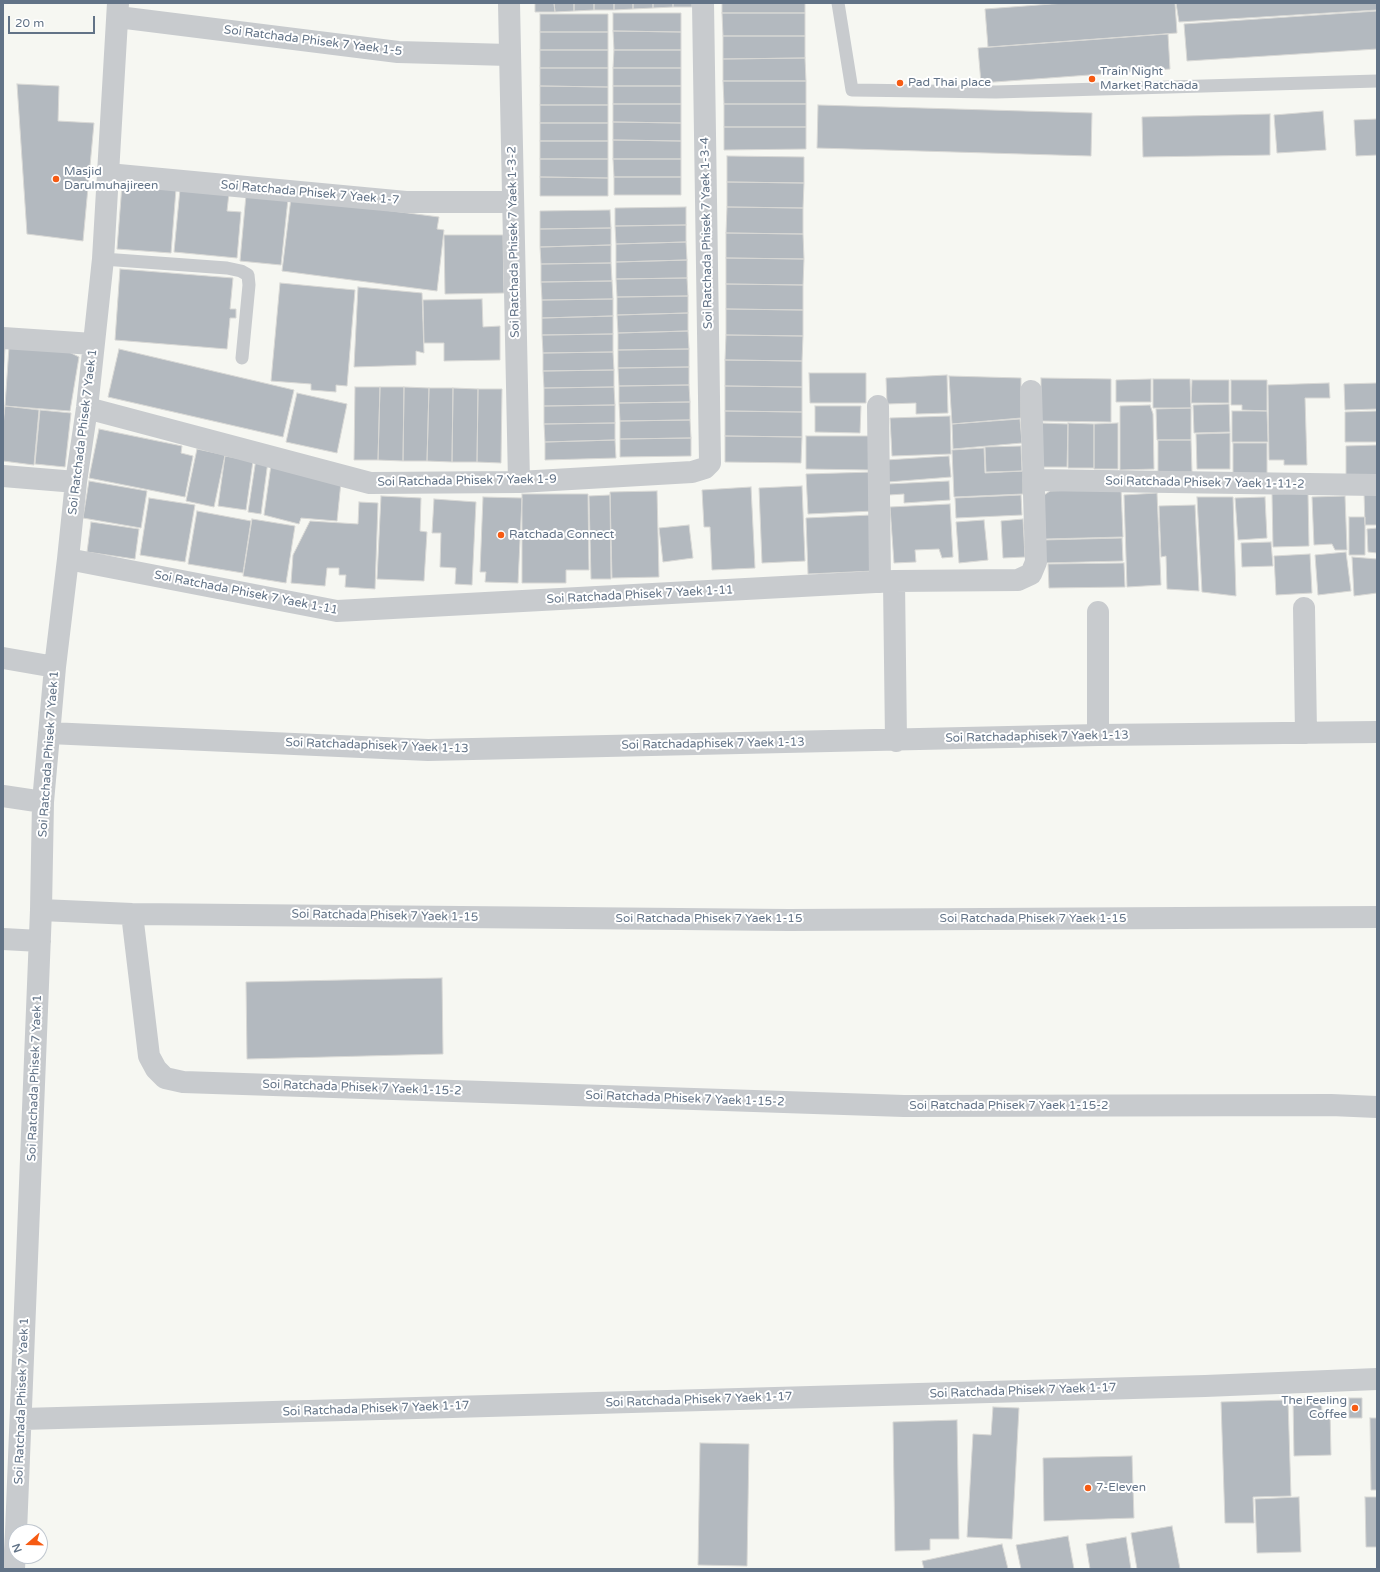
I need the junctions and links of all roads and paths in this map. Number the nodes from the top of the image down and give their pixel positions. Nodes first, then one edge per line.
1 (509, 3) edge
2 (703, 3) edge
3 (838, 3) edge
4 (118, 10) edge
5 (509, 54) junction
6 (1377, 81) edge
7 (108, 174) junction
8 (513, 202) junction
9 (103, 259) junction
10 (3, 338) edge
11 (93, 344) junction
12 (242, 358) dead end
13 (1031, 391) dead end
14 (878, 406) dead end
15 (87, 408) junction
16 (710, 463) joint
17 (3, 476) edge
18 (1034, 480) junction
19 (76, 482) junction
20 (519, 482) junction
21 (1377, 485) edge
22 (68, 559) junction
23 (887, 582) junction
24 (1304, 608) dead end
25 (1098, 612) dead end
26 (3, 658) edge
27 (54, 667) junction
28 (1377, 732) edge
29 (49, 733) junction
30 (1306, 733) junction
31 (1098, 735) junction
32 (896, 740) junction
33 (3, 796) edge
34 (43, 802) junction
35 (41, 910) junction
36 (132, 914) junction
37 (1377, 917) edge
38 (3, 939) edge
39 (40, 941) junction
40 (1377, 1107) edge
41 (1377, 1379) edge
42 (22, 1419) junction
43 (16, 1524) edge

1 - 5 street, Soi Ratchada Phisek 7 Yaek 1-3-2
2 - 16 street, Soi Ratchada Phisek 7 Yaek 1-3-4
3 - 6 lane
4 - 5 street, Soi Ratchada Phisek 7 Yaek 1-5
4 - 7 street, Soi Ratchada Phisek 7 Yaek 1
5 - 8 street, Soi Ratchada Phisek 7 Yaek 1-3-2
7 - 8 street, Soi Ratchada Phisek 7 Yaek 1-7
7 - 9 street, Soi Ratchada Phisek 7 Yaek 1
8 - 20 street, Soi Ratchada Phisek 7 Yaek 1-3-2
9 - 11 street, Soi Ratchada Phisek 7 Yaek 1
9 - 12 lane
10 - 11 street
11 - 15 street, Soi Ratchada Phisek 7 Yaek 1
13 - 18 street, Soi Ratchada Phisek 7 Yaek 1-11
14 - 23 street
15 - 19 street, Soi Ratchada Phisek 7 Yaek 1
15 - 20 street, Soi Ratchada Phisek 7 Yaek 1-9
16 - 20 street, Soi Ratchada Phisek 7 Yaek 1-9
17 - 19 street
18 - 21 street, Soi Ratchada Phisek 7 Yaek 1-11-2
18 - 23 street, Soi Ratchada Phisek 7 Yaek 1-11
19 - 22 street, Soi Ratchada Phisek 7 Yaek 1
22 - 23 street, Soi Ratchada Phisek 7 Yaek 1-11
22 - 27 street, Soi Ratchada Phisek 7 Yaek 1
23 - 32 street
24 - 30 street
25 - 31 street
26 - 27 street
27 - 29 street, Soi Ratchada Phisek 7 Yaek 1
28 - 30 street, Soi Ratchadaphisek 7 Yaek 1-13
29 - 32 street, Soi Ratchadaphisek 7 Yaek 1-13
29 - 34 street, Soi Ratchada Phisek 7 Yaek 1
30 - 31 street, Soi Ratchadaphisek 7 Yaek 1-13
31 - 32 street, Soi Ratchadaphisek 7 Yaek 1-13
33 - 34 street
34 - 35 street, Soi Ratchada Phisek 7 Yaek 1
35 - 36 street, Soi Ratchada Phisek 7 Yaek 1-15
35 - 39 street, Soi Ratchada Phisek 7 Yaek 1
36 - 37 street, Soi Ratchada Phisek 7 Yaek 1-15
36 - 40 street, Soi Ratchada Phisek 7 Yaek 1-15-2
38 - 39 street
39 - 42 street, Soi Ratchada Phisek 7 Yaek 1
41 - 42 street, Soi Ratchada Phisek 7 Yaek 1-17
42 - 43 street, Soi Ratchada Phisek 7 Yaek 1

